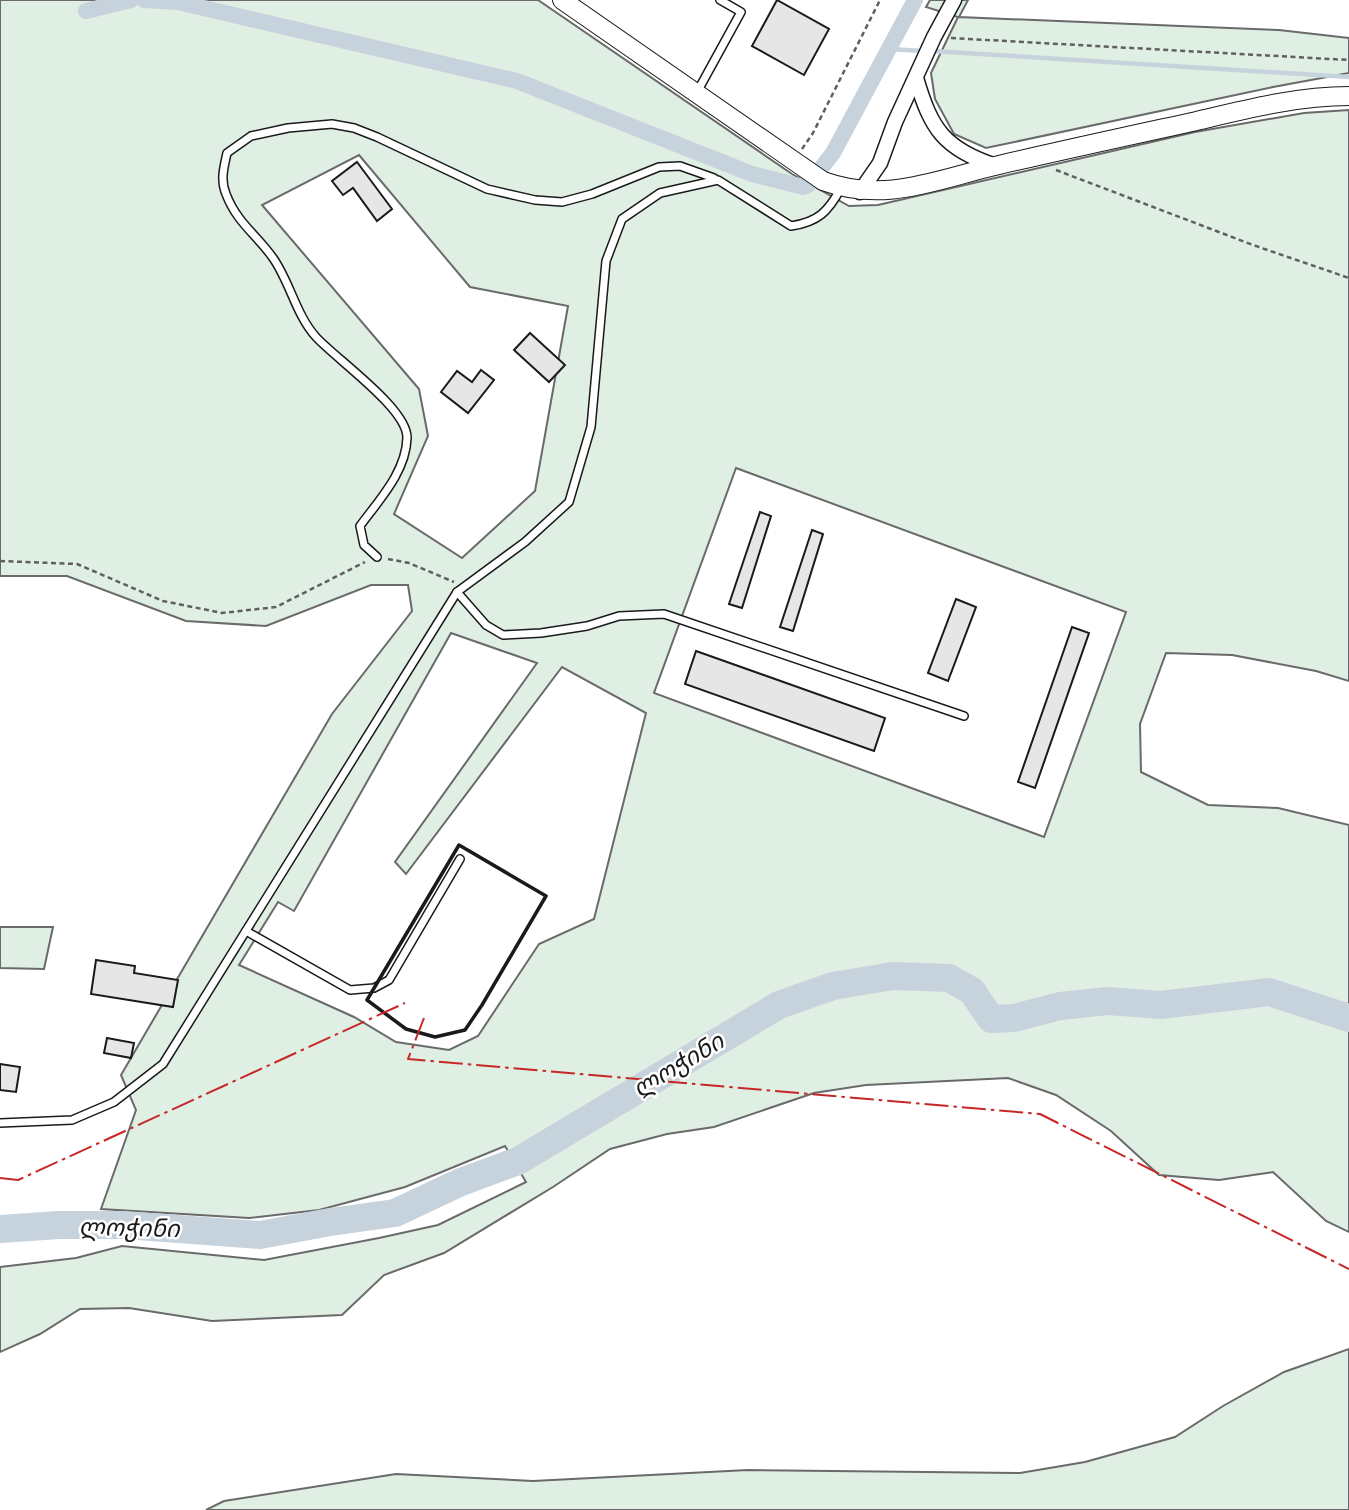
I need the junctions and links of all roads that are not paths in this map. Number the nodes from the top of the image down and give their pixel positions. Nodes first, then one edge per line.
1 (562, 0) edge
2 (720, 0) edge
3 (954, 0) edge
4 (916, 78) junction
5 (696, 94) junction
6 (1349, 96) edge
7 (996, 166) junction
8 (718, 180) junction
9 (841, 188) junction
10 (860, 191) junction
11 (377, 557) road end
12 (457, 592) junction
13 (964, 716) dead end
14 (460, 859) dead end
15 (246, 931) junction
16 (0, 1123) edge

1 - 5 street
2 - 5 lane
3 - 4 street
4 - 7 street
4 - 10 street
5 - 9 street
6 - 7 street
7 - 10 street
8 - 9 lane
8 - 11 lane
8 - 12 lane
9 - 10 street
12 - 13 lane
12 - 15 lane
14 - 15 lane
15 - 16 lane

